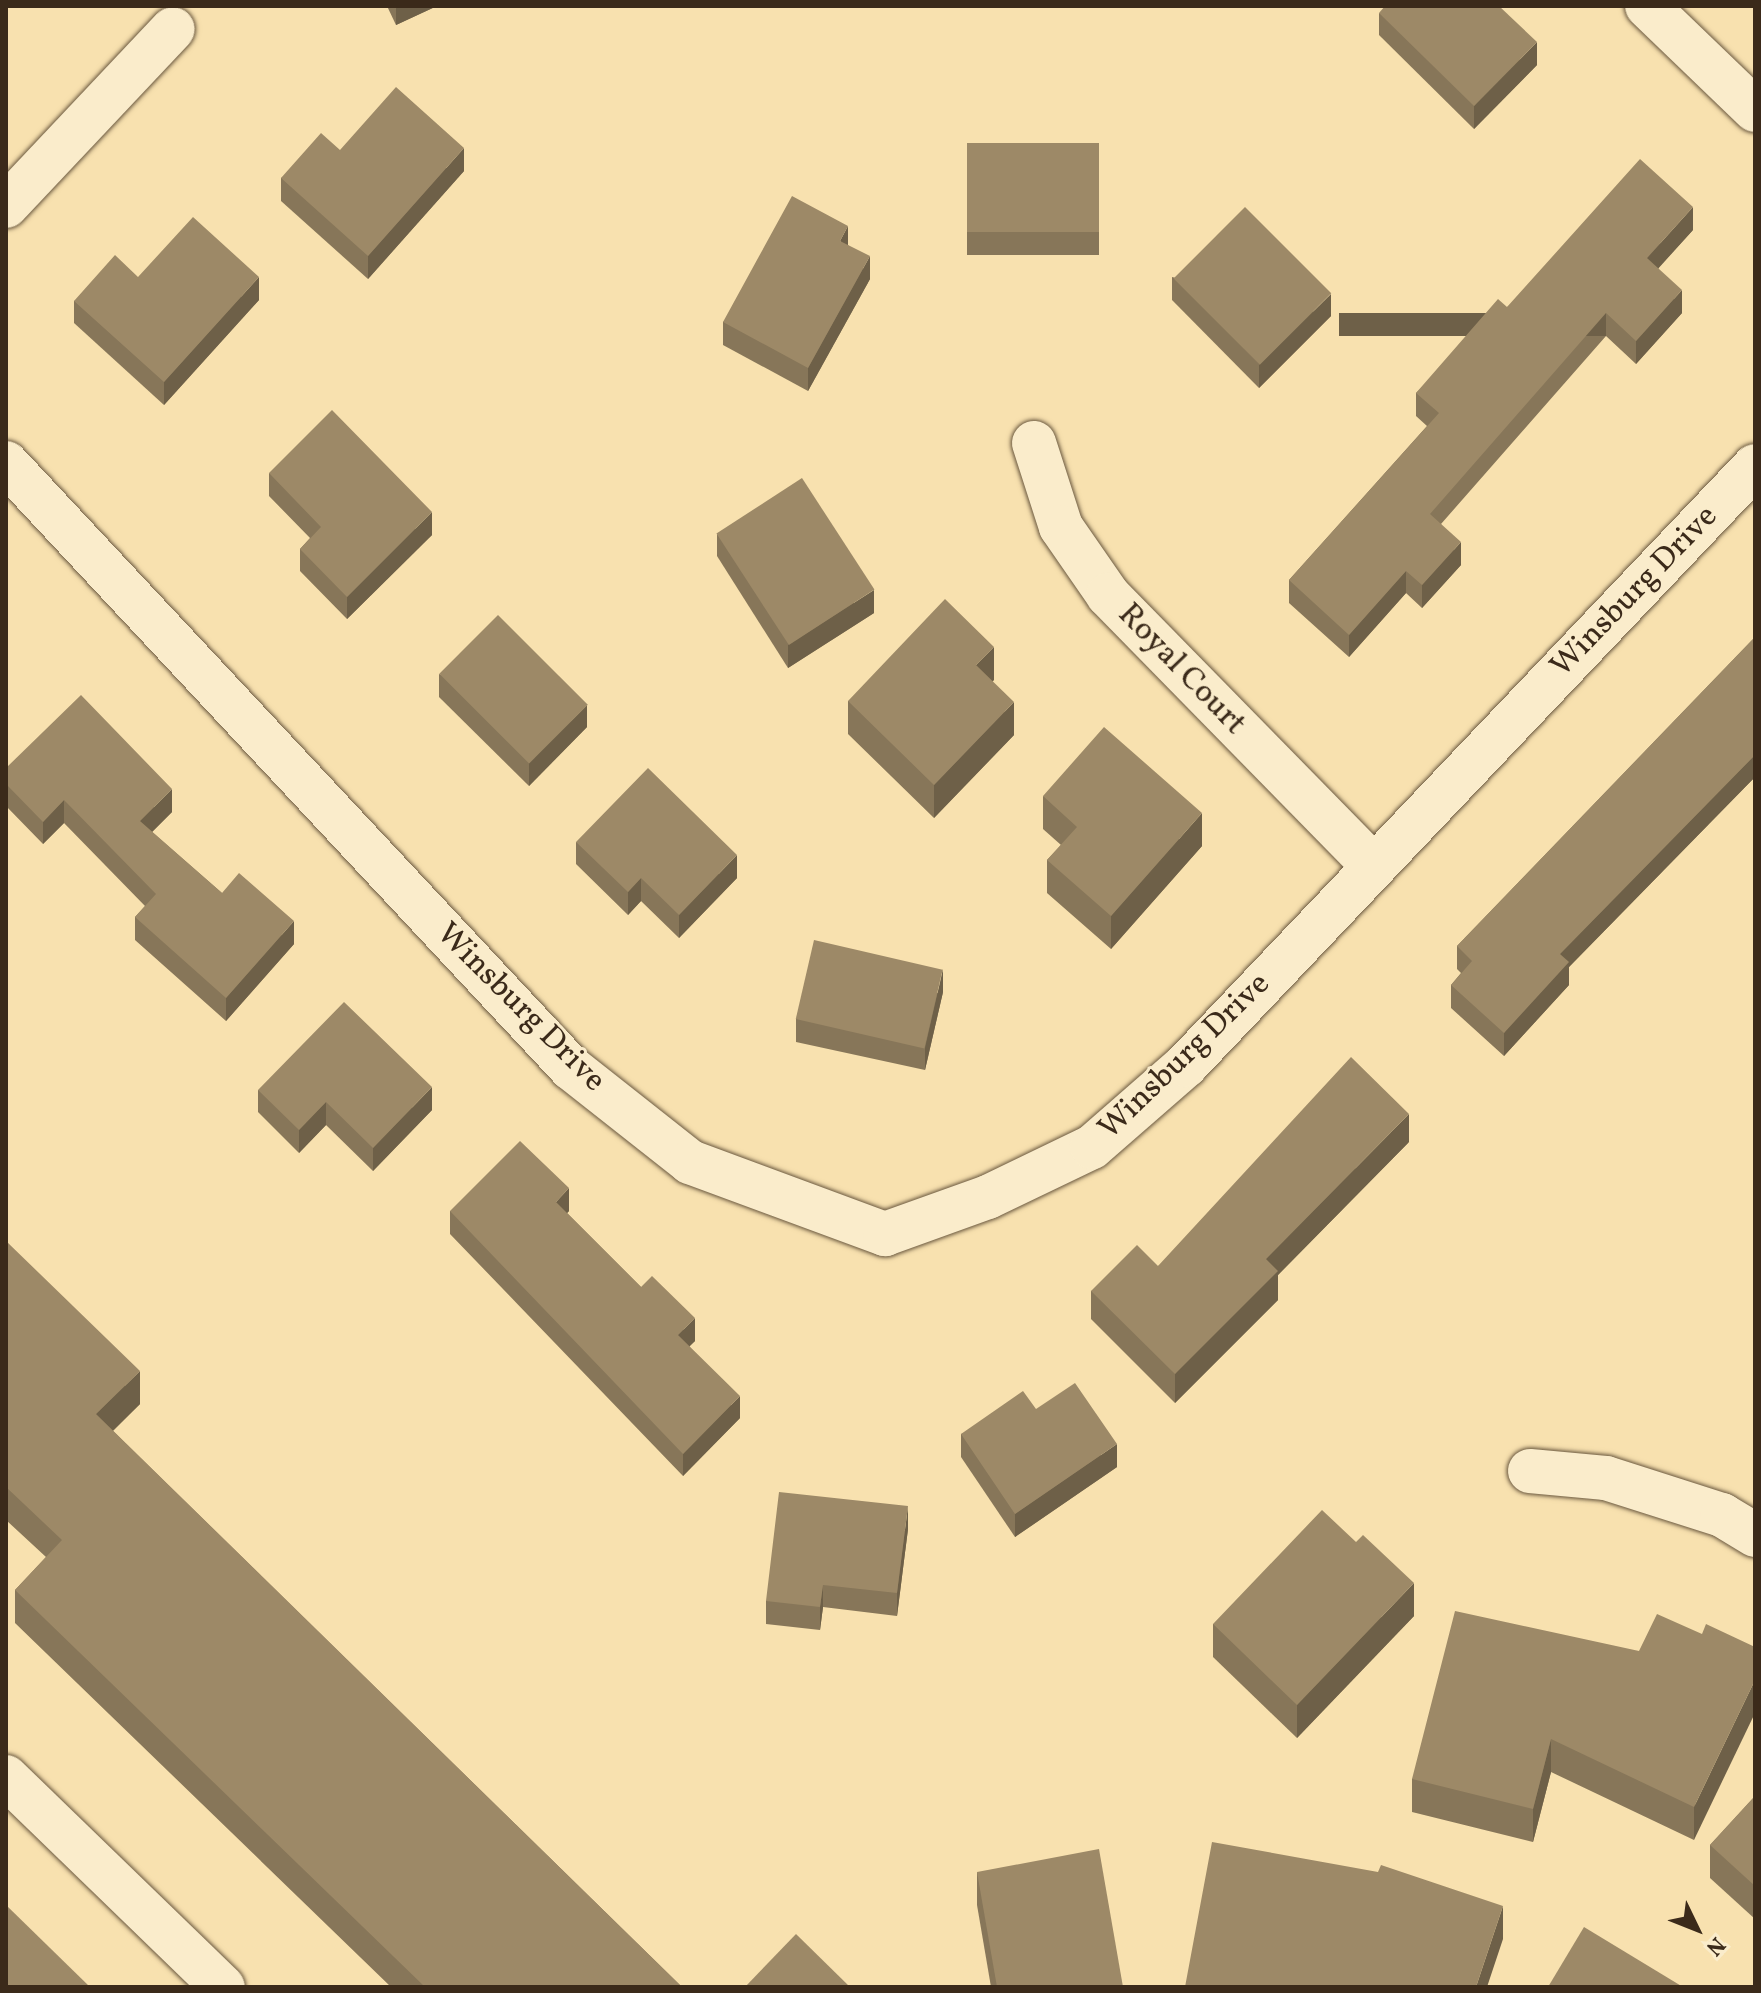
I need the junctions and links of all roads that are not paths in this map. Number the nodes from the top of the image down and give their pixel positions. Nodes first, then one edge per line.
1 (1647, 6) edge
2 (173, 29) dead end
3 (1755, 110) edge
4 (6, 206) edge
5 (1034, 443) dead end
6 (6, 463) edge
7 (1755, 466) edge
8 (1374, 867) junction
9 (1530, 1471) dead end
10 (1755, 1535) edge
11 (6, 1777) edge
12 (223, 1987) edge

1 - 3 street
2 - 4 street
5 - 8 street, Royal Court
6 - 8 street, Winsburg Drive
7 - 8 street, Winsburg Drive
9 - 10 street
11 - 12 street

